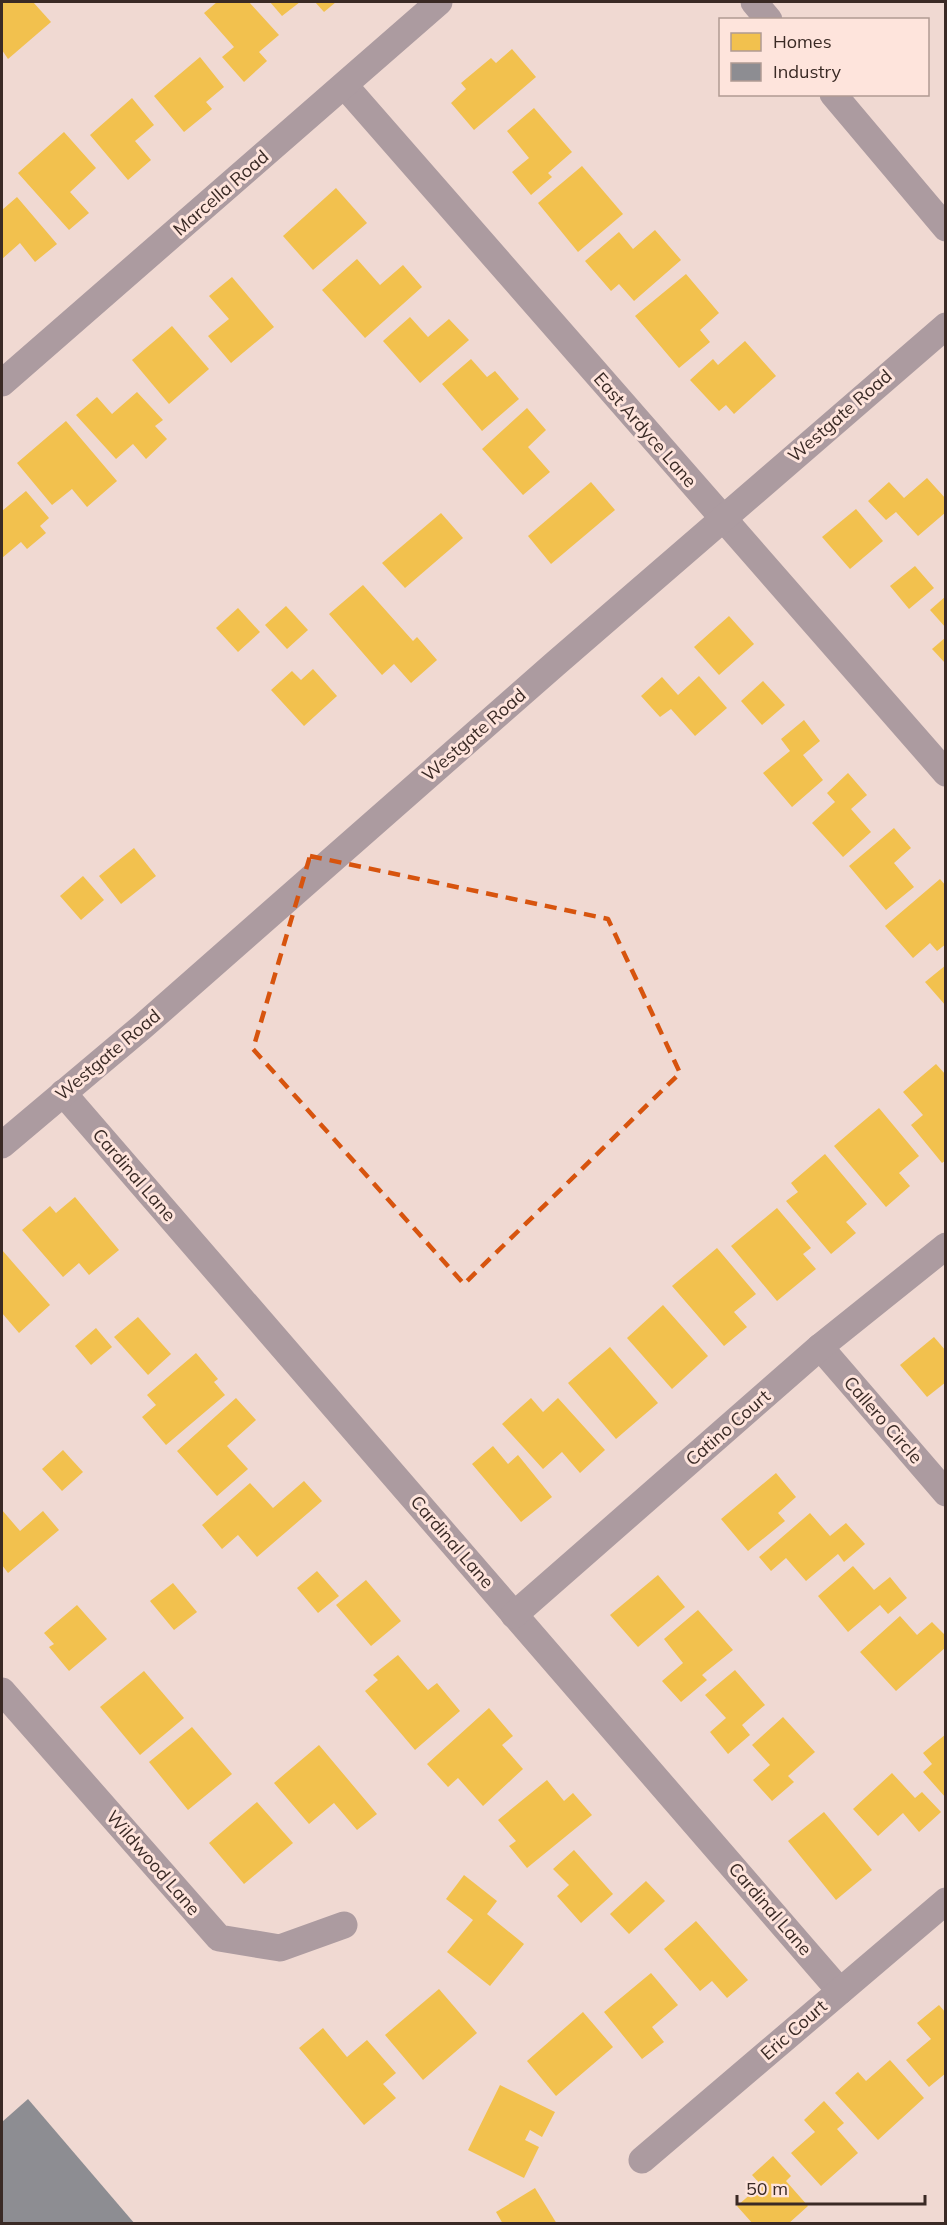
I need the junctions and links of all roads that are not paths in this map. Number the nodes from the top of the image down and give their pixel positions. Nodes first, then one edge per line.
1 (439, 2) edge
2 (754, 2) edge
3 (767, 18) edge
4 (345, 86) junction
5 (835, 96) edge
6 (945, 228) edge
7 (945, 326) edge
8 (2, 383) edge
9 (722, 518) junction
10 (945, 773) edge
11 (63, 1093) junction
12 (2, 1145) edge
13 (945, 1246) edge
14 (820, 1347) junction
15 (945, 1493) edge
16 (514, 1615) junction
17 (2, 1691) edge
18 (945, 1901) edge
19 (344, 1925) dead end
20 (840, 1991) junction
21 (642, 2160) dead end

1 - 4 street, Marcella Road
2 - 3 street
4 - 8 street, Marcella Road
4 - 9 street, East Ardyce Lane
5 - 6 street
7 - 9 street, Westgate Road
9 - 10 street, East Ardyce Lane
9 - 11 street, Westgate Road
11 - 12 street, Westgate Road
11 - 16 street, Cardinal Lane
13 - 14 street, Catino Court
14 - 15 street, Callero Circle
14 - 16 street, Catino Court
16 - 20 street, Cardinal Lane
17 - 19 street, Wildwood Lane
18 - 20 street, Eric Court
20 - 21 street, Eric Court

